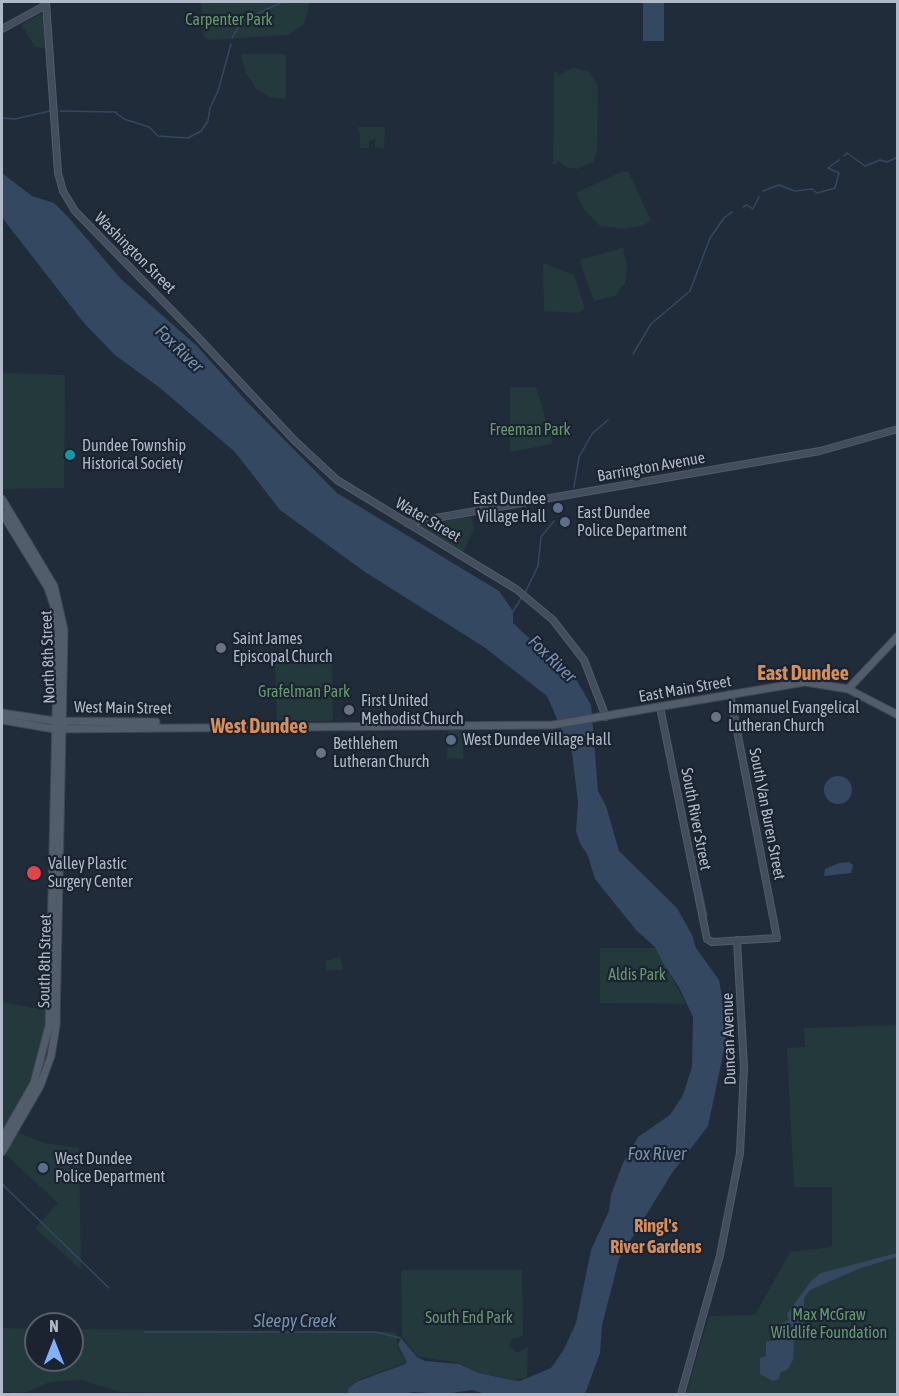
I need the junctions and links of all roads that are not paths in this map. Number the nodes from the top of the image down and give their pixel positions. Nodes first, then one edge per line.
1 (46, 3) edge
2 (2, 28) edge
3 (217, 357) joint
4 (897, 429) edge
5 (2, 500) edge
6 (2, 513) edge
7 (406, 524) junction
8 (897, 636) edge
9 (848, 689) junction
10 (730, 694) junction
11 (660, 707) junction
12 (2, 713) edge
13 (897, 715) edge
14 (602, 718) junction
15 (2, 720) edge
16 (59, 725) junction
17 (737, 940) junction
18 (2, 1139) edge
19 (2, 1152) edge
20 (681, 1395) edge

1 - 2 street
1 - 3 street, Washington Street
3 - 7 street, Water Street
4 - 7 street, Barrington Avenue
5 - 16 main road, North 8th Street
6 - 16 main road, North 8th Street
7 - 14 street, Water Street
8 - 9 main road
9 - 10 main road, East Main Street
9 - 13 main road, East Main Street
10 - 11 main road, East Main Street
10 - 17 street, South Van Buren Street
11 - 14 main road, East Main Street
11 - 17 street, South River Street
12 - 16 main road, West Main Street
14 - 16 main road, West Main Street
15 - 16 main road, West Main Street
16 - 18 main road, South 8th Street
16 - 19 main road, South 8th Street
17 - 20 street, Duncan Avenue

